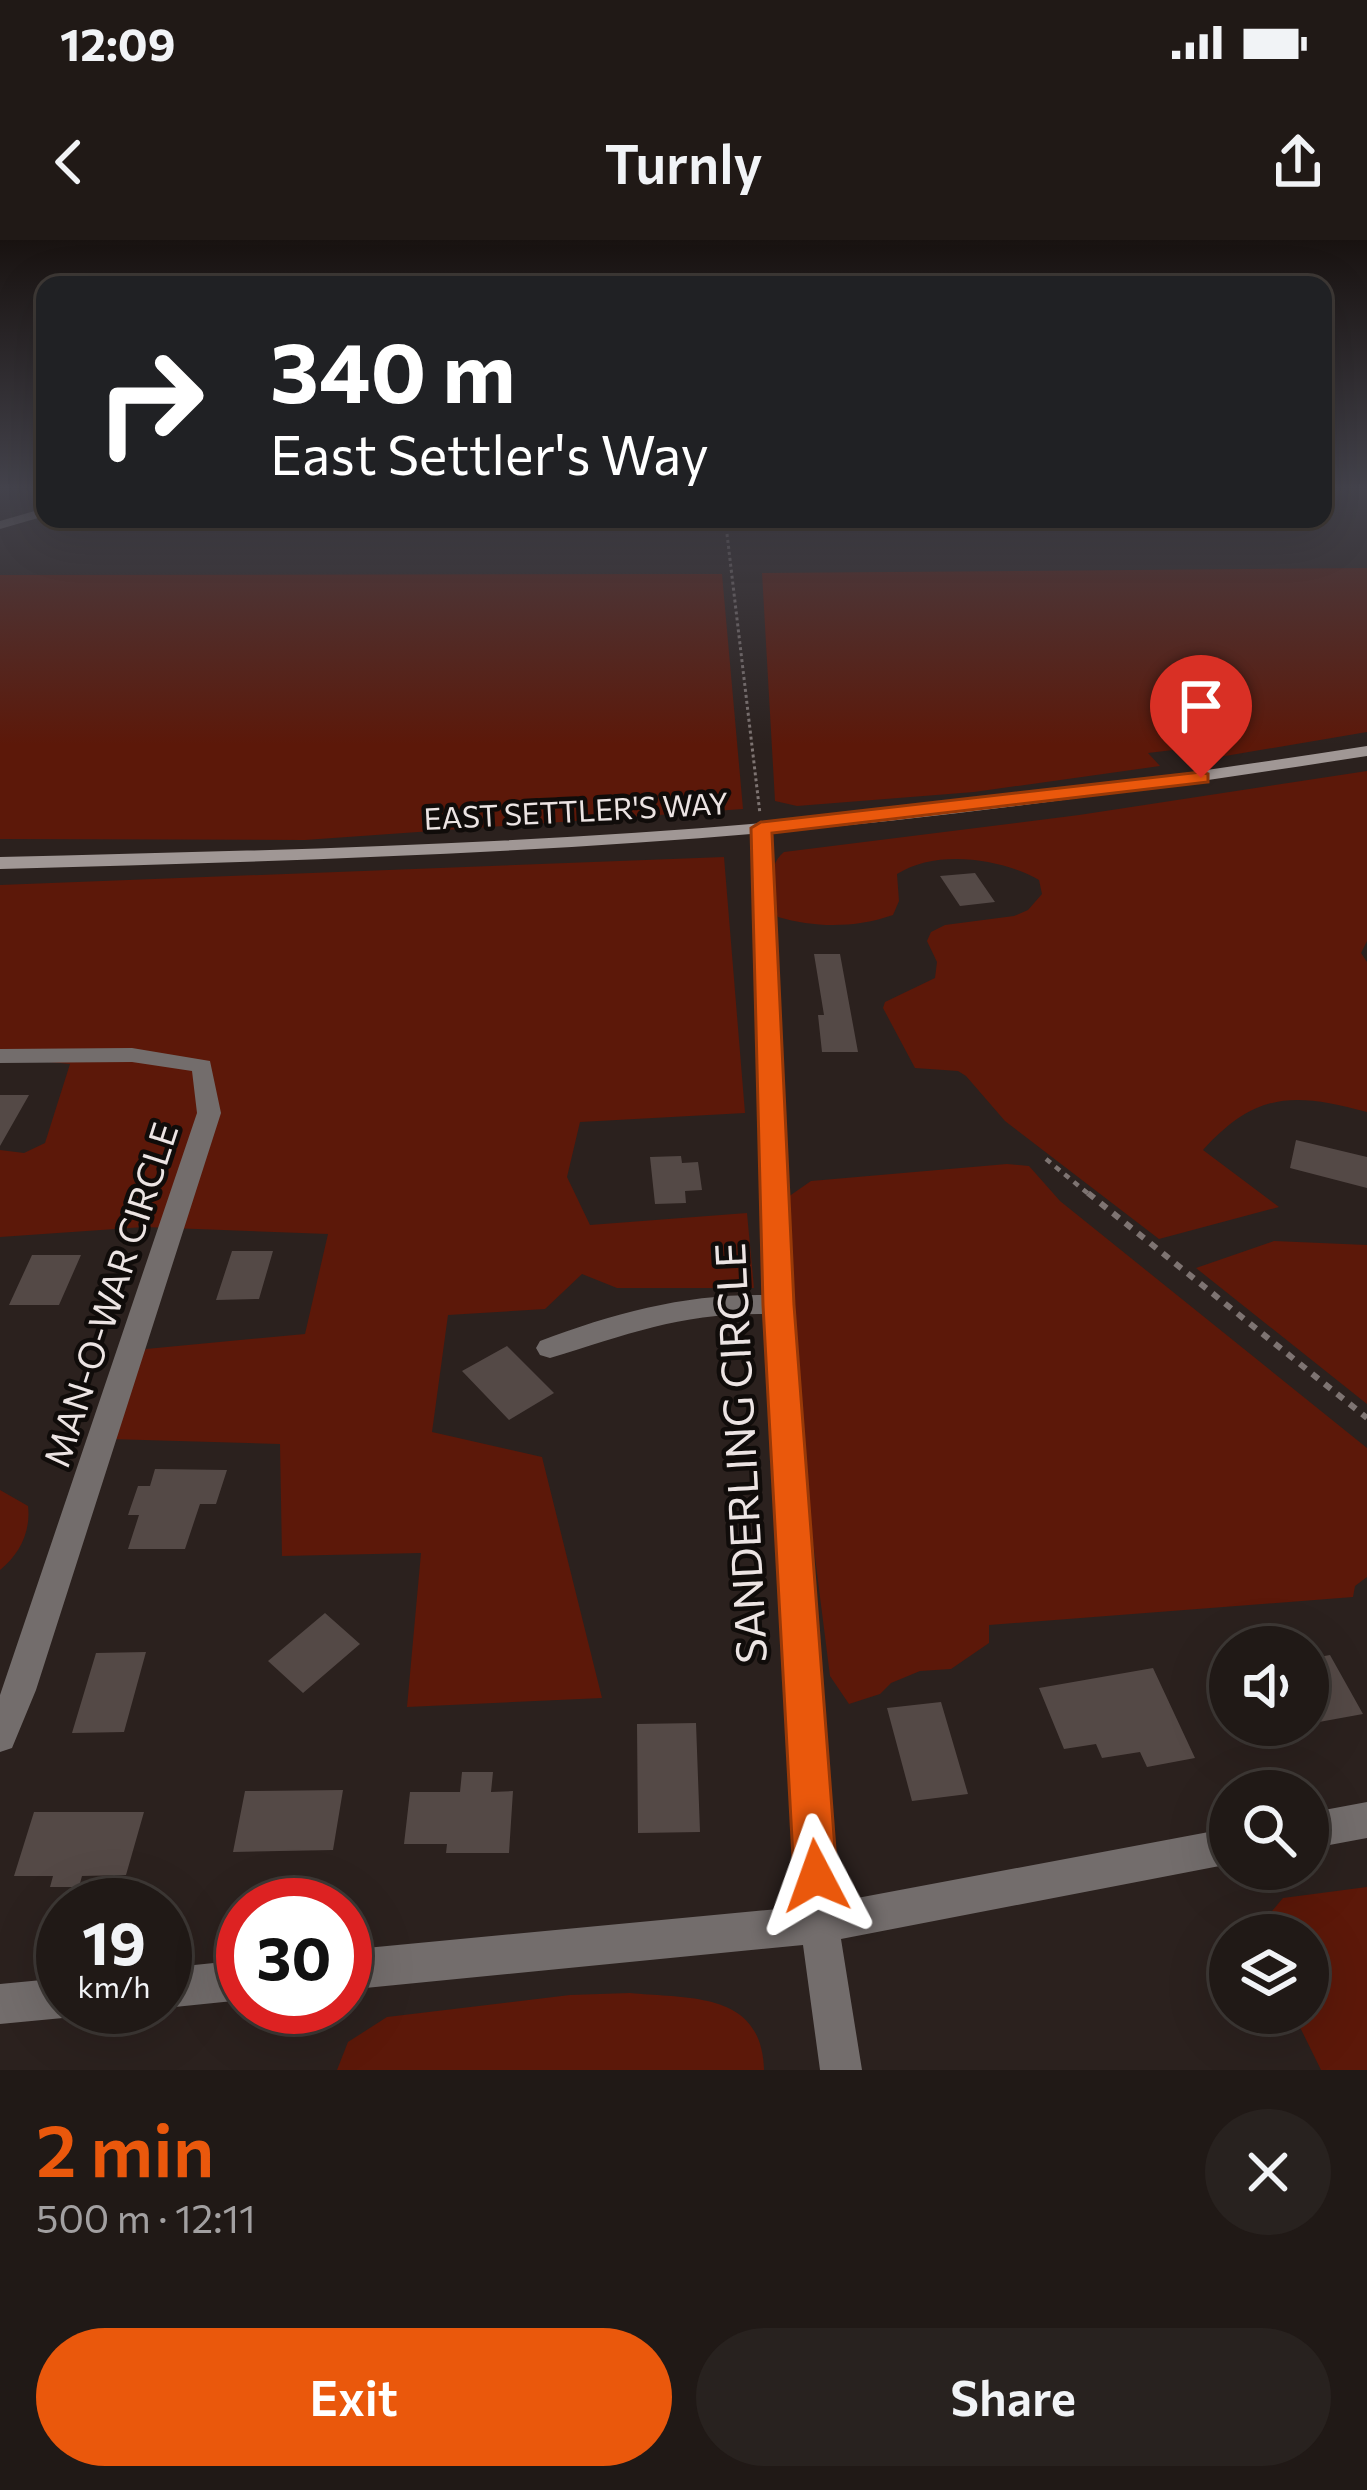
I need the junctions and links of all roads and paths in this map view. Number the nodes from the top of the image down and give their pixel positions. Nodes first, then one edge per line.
1 (732, 574) edge
2 (1367, 751) edge
3 (761, 828) junction
4 (0, 862) edge
5 (0, 1056) edge
6 (1046, 1160) dead end
7 (778, 1305) junction
8 (550, 1348) dead end
9 (1367, 1418) edge
10 (0, 1736) edge
11 (1367, 1820) edge
12 (1329, 1827) edge
13 (1209, 1850) edge
14 (819, 1924) junction
15 (372, 1967) edge
16 (36, 2001) edge
17 (0, 2004) edge
18 (841, 2070) edge

1 - 3 path
2 - 3 main road, EAST SETTLER'S WAY
3 - 4 main road, EAST SETTLER'S WAY
3 - 7 street, SANDERLING CIRCLE
5 - 10 street, MAN-O-WAR CIRCLE
6 - 9 path
7 - 8 street
7 - 14 street, SANDERLING CIRCLE
11 - 12 street
13 - 14 street
14 - 15 street
14 - 18 street, SANDERLING CIRCLE
16 - 17 street

